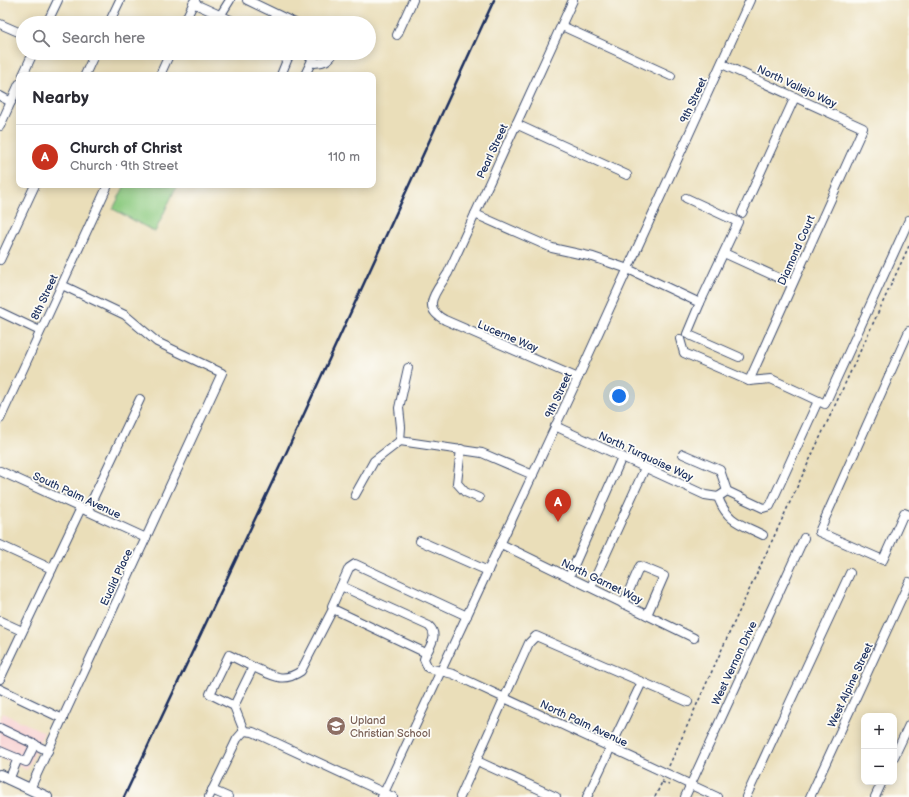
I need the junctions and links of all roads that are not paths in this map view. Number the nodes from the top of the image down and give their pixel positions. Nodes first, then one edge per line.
1 (58, 0) edge
2 (120, 0) edge
3 (230, 0) edge
4 (247, 0) edge
5 (413, 0) edge
6 (573, 0) edge
7 (750, 0) edge
8 (194, 2) edge
9 (50, 16) edge
10 (112, 16) edge
11 (187, 16) edge
12 (220, 16) joint
13 (280, 16) edge
14 (0, 24) edge
15 (562, 26) junction
16 (16, 31) edge
17 (397, 35) dead end
18 (30, 60) edge
19 (92, 60) edge
20 (167, 60) edge
21 (287, 60) edge
22 (312, 60) edge
23 (315, 60) edge
24 (327, 60) edge
25 (722, 64) junction
26 (24, 72) edge
27 (86, 72) edge
28 (161, 72) edge
29 (282, 72) edge
30 (306, 72) edge
31 (671, 76) dead end
32 (16, 91) edge
33 (0, 96) edge
34 (795, 97) junction
35 (11, 102) junction
36 (516, 124) junction
37 (0, 126) edge
38 (863, 128) joint
39 (627, 175) dead end
40 (34, 188) edge
41 (107, 188) edge
42 (686, 198) dead end
43 (742, 213) dead end
44 (475, 214) junction
45 (909, 220) edge
46 (724, 253) junction
47 (0, 260) edge
48 (628, 269) junction
49 (792, 284) junction
50 (62, 285) junction
51 (700, 303) junction
52 (433, 310) joint
53 (0, 312) edge
54 (40, 331) junction
55 (909, 331) edge
56 (680, 339) dead end
57 (739, 357) dead end
58 (408, 368) dead end
59 (578, 378) junction
60 (749, 381) junction
61 (140, 399) dead end
62 (818, 401) junction
63 (0, 419) edge
64 (555, 426) junction
65 (400, 441) junction
66 (462, 449) junction
67 (683, 454) dead end
68 (622, 457) junction
69 (644, 468) junction
70 (0, 471) edge
71 (533, 476) junction
72 (727, 491) junction
73 (355, 495) dead end
74 (718, 497) junction
75 (479, 498) dead end
76 (84, 510) junction
77 (909, 515) edge
78 (763, 535) dead end
79 (146, 538) junction
80 (804, 538) dead end
81 (420, 541) dead end
82 (501, 544) junction
83 (0, 546) edge
84 (52, 569) junction
85 (488, 571) junction
86 (850, 573) dead end
87 (569, 577) junction
88 (909, 582) edge
89 (341, 586) junction
90 (591, 587) junction
91 (623, 604) junction
92 (333, 609) junction
93 (647, 615) junction
94 (467, 616) junction
95 (0, 621) edge
96 (22, 631) junction
97 (694, 638) dead end
98 (426, 653) junction
99 (253, 667) junction
100 (440, 672) junction
101 (0, 679) edge
102 (642, 682) junction
103 (0, 689) edge
104 (504, 698) junction
105 (688, 702) dead end
106 (234, 706) junction
107 (63, 719) junction
108 (909, 725) edge
109 (0, 728) edge
110 (244, 731) junction
111 (34, 744) junction
112 (610, 748) junction
113 (0, 751) edge
114 (48, 751) junction
115 (897, 751) edge
116 (18, 758) junction
117 (476, 761) junction
118 (5, 777) edge
119 (690, 785) junction
120 (881, 785) edge
121 (30, 789) junction
122 (211, 794) edge
123 (383, 795) edge
124 (46, 797) edge
125 (228, 797) edge
126 (393, 797) edge
127 (460, 797) edge
128 (556, 797) edge
129 (587, 797) edge
130 (685, 797) edge
131 (717, 797) edge
132 (746, 797) edge
133 (810, 797) edge
134 (876, 797) edge

1 - 9 street
2 - 10 street
3 - 12 street
4 - 13 street
5 - 17 street
6 - 15 street, Pearl Street
7 - 25 street, 9th Street
8 - 11 street
8 - 12 street
14 - 16 street
15 - 31 street
15 - 36 street, Pearl Street
18 - 26 street
19 - 27 street
20 - 28 street
21 - 29 street
22 - 30 street
23 - 24 street
25 - 34 street, North Vallejo Way
25 - 48 street, 9th Street
32 - 35 street
33 - 35 street
34 - 38 street, North Vallejo Way
34 - 43 street
35 - 37 street
36 - 39 street
36 - 44 street, Pearl Street
38 - 49 street, Diamond Court
40 - 47 street
41 - 50 street, 8th Street
42 - 46 street
44 - 48 street
44 - 52 street, Pearl Street
45 - 62 street
46 - 49 street
46 - 51 street
48 - 51 street
48 - 59 street, 9th Street
49 - 60 street, Diamond Court
50 - 54 street, 8th Street
50 - 79 street, Euclid Place
51 - 57 street
52 - 59 street, Lucerne Way
53 - 54 street
54 - 63 street, 8th Street
55 - 77 street
56 - 60 street
58 - 65 street
59 - 64 street, 9th Street
60 - 62 street
61 - 76 street
62 - 72 street
64 - 68 street, North Turquoise Way
64 - 71 street, 9th Street
65 - 66 street
65 - 73 street
66 - 71 street
66 - 75 street
67 - 72 street
68 - 69 street, North Turquoise Way
68 - 87 street
69 - 74 street, North Turquoise Way
69 - 90 street
70 - 76 street, South Palm Avenue
71 - 82 street, 9th Street
72 - 74 street
74 - 78 street
76 - 79 street, South Palm Avenue
76 - 84 street
79 - 107 street, Euclid Place
80 - 119 street, West Vernon Drive
81 - 85 street
82 - 85 street, 9th Street
82 - 87 street, North Garnet Way
83 - 84 street
84 - 96 street
85 - 94 street, 9th Street
86 - 132 street
87 - 90 street, North Garnet Way
88 - 133 street, West Alpine Street
89 - 92 street
89 - 94 street
89 - 98 street
90 - 91 street, North Garnet Way
91 - 93 street, North Garnet Way
91 - 93 street
92 - 98 street
92 - 99 street
93 - 97 street, North Garnet Way
94 - 100 street, 9th Street
95 - 96 street
96 - 101 street
98 - 100 street
99 - 106 street
99 - 106 street
100 - 104 street, North Palm Avenue
100 - 123 street, 9th Street
102 - 104 street
102 - 105 street
102 - 112 street
103 - 107 street
104 - 112 street, North Palm Avenue
104 - 117 street
106 - 110 street
107 - 114 street, Euclid Place
108 - 115 street
109 - 111 street
110 - 122 street
110 - 123 street
111 - 114 street
111 - 116 street
112 - 119 street, North Palm Avenue
112 - 129 street
113 - 116 street
114 - 121 street, Euclid Place
116 - 118 street
117 - 127 street
117 - 128 street
118 - 121 main road
119 - 130 street, West Vernon Drive
119 - 131 street, North Palm Avenue
120 - 134 street
121 - 124 main road
122 - 125 street
123 - 126 street

